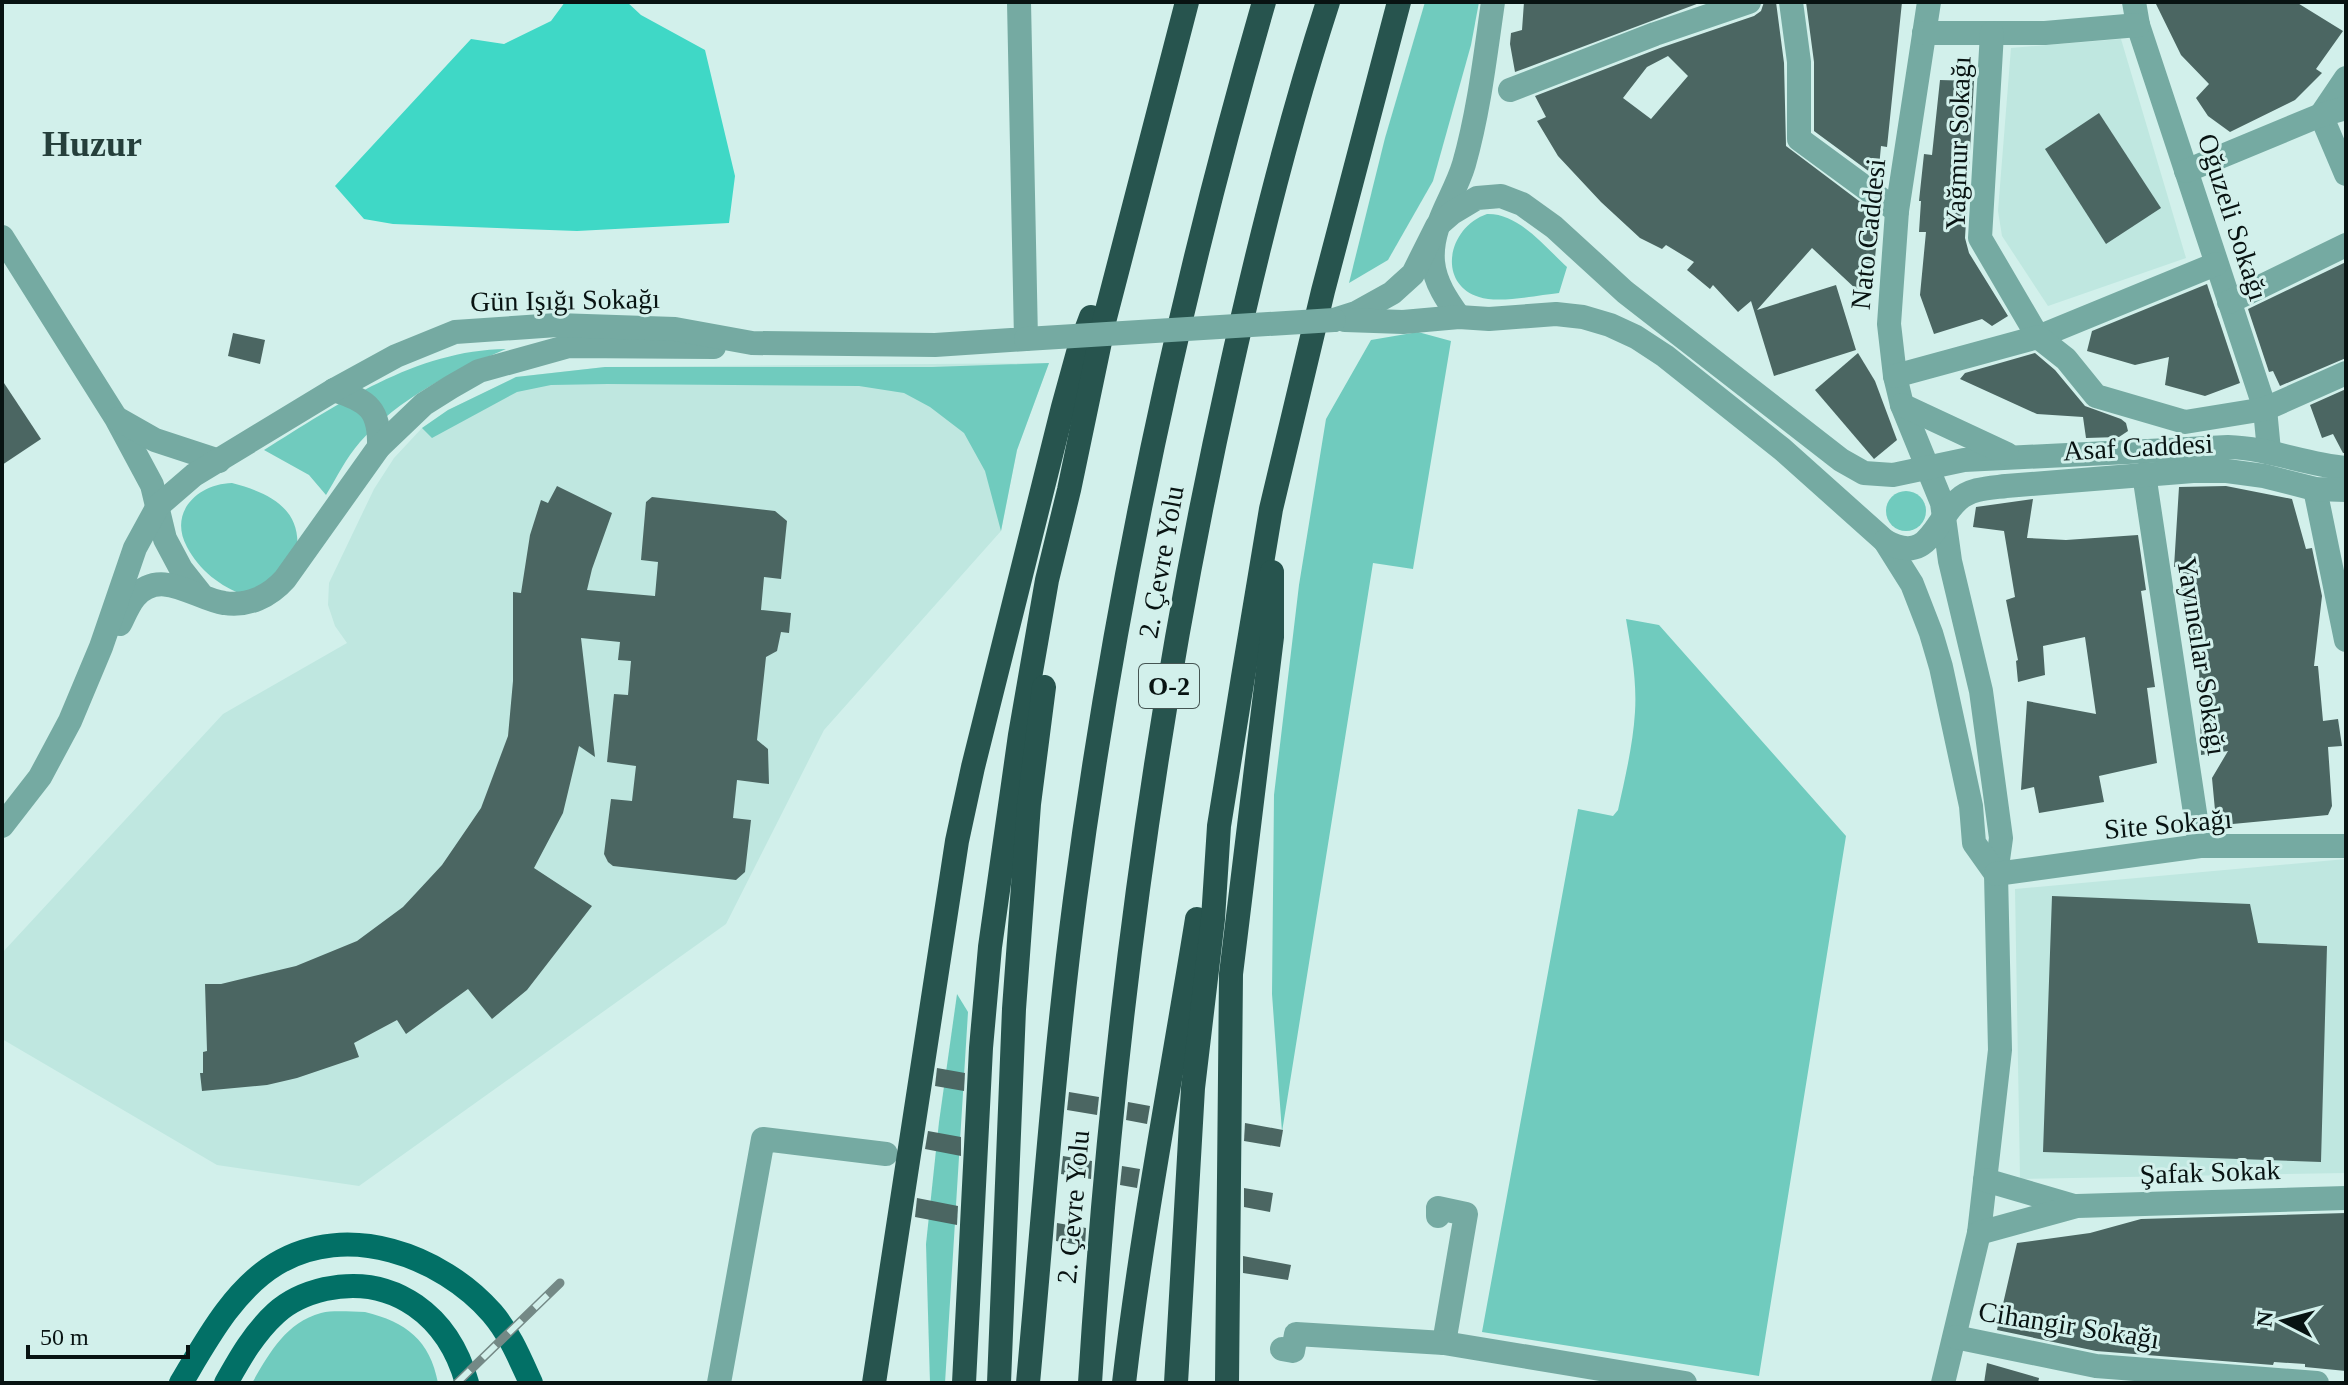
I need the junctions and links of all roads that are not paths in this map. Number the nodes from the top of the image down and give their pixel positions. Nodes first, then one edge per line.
1 (1019, 2) edge
2 (1187, 2) edge
3 (1264, 2) edge
4 (1328, 2) edge
5 (1399, 2) edge
6 (1493, 2) edge
7 (1749, 2) edge
8 (1791, 2) edge
9 (1929, 2) edge
10 (2136, 13) edge
11 (1924, 33) junction
12 (1992, 33) junction
13 (2346, 78) edge
14 (1510, 90) dead end
15 (2346, 108) edge
16 (2321, 115) junction
17 (2186, 171) junction
18 (2346, 174) edge
19 (1897, 211) junction
20 (1437, 226) junction
21 (2, 237) edge
22 (2346, 245) edge
23 (1121, 253) junction
24 (2216, 264) junction
25 (2229, 302) junction
26 (1459, 317) junction
27 (1334, 320) junction
28 (2038, 337) junction
29 (1026, 339) junction
30 (752, 343) junction
31 (2346, 373) edge
32 (1895, 376) junction
33 (334, 390) junction
34 (1902, 405) junction
35 (2265, 409) junction
36 (116, 418) junction
37 (379, 447) junction
38 (2269, 451) junction
39 (2013, 457) junction
40 (219, 461) junction
41 (1926, 467) junction
42 (2346, 468) edge
43 (2144, 474) junction
44 (2315, 489) junction
45 (1069, 490) junction
46 (2346, 490) edge
47 (158, 506) junction
48 (1271, 509) junction
49 (1944, 518) junction
50 (1885, 541) junction
51 (202, 595) junction
52 (2346, 640) edge
53 (101, 647) junction
54 (10, 804) edge
55 (2, 826) edge
56 (1219, 826) junction
57 (2200, 846) junction
58 (2346, 846) edge
59 (1996, 874) junction
60 (886, 1154) dead end
61 (1985, 1180) junction
62 (2346, 1198) edge
63 (2077, 1206) junction
64 (1438, 1216) dead end
65 (1979, 1233) junction
66 (1955, 1337) junction
67 (1444, 1343) junction
68 (1282, 1349) dead end
69 (2095, 1375) edge
70 (181, 1383) edge
71 (226, 1383) edge
72 (467, 1383) edge
73 (531, 1383) edge
74 (719, 1383) edge
75 (874, 1383) edge
76 (964, 1383) edge
77 (999, 1383) edge
78 (1028, 1383) edge
79 (1090, 1383) edge
80 (1124, 1383) edge
81 (1176, 1383) edge
82 (1227, 1383) edge
83 (1685, 1383) edge
84 (1943, 1383) edge
85 (2124, 1383) edge
86 (2317, 1383) edge

1 - 29 street
2 - 23 highway
3 - 78 highway, 2. Çevre Yolu / O-2
4 - 79 highway, 2. Çevre Yolu / O-2
5 - 48 highway
6 - 20 street
7 - 14 street
8 - 19 street
9 - 11 street, Nato Caddesi
10 - 12 street
10 - 17 street, Oğuzeli Sokağı
11 - 12 street
11 - 19 street, Nato Caddesi
12 - 28 street, Yağmur Sokağı
13 - 16 street
15 - 16 street
16 - 17 street
16 - 18 street
17 - 24 street, Oğuzeli Sokağı
19 - 32 street, Nato Caddesi
20 - 26 street
20 - 27 street
20 - 41 street, Asaf Caddesi
21 - 36 street
22 - 25 street
23 - 45 highway
23 - 75 highway
24 - 25 street, Oğuzeli Sokağı
24 - 28 street
25 - 35 street, Oğuzeli Sokağı
26 - 27 street
26 - 50 street
27 - 29 street, Gün Işığı Sokağı, bridge
28 - 32 street
28 - 35 street
29 - 30 street, Gün Işığı Sokağı
30 - 33 street, Gün Işığı Sokağı
30 - 37 street, Gün Işığı Sokağı
31 - 35 street
32 - 34 street, Nato Caddesi
33 - 37 street
33 - 40 street, Gün Işığı Sokağı
34 - 39 street
34 - 41 street, Nato Caddesi
35 - 38 street, Oğuzeli Sokağı
36 - 40 street
36 - 47 street
37 - 51 street, Gün Işığı Sokağı
38 - 39 street, Asaf Caddesi
38 - 42 street, Asaf Caddesi
39 - 41 street, Asaf Caddesi
40 - 47 street, Gün Işığı Sokağı
41 - 49 street, Nato Caddesi
43 - 44 street, Asaf Caddesi
43 - 49 street, Asaf Caddesi
43 - 57 street, Yayıncılar Sokağı
44 - 46 street, Asaf Caddesi
44 - 52 street
45 - 76 highway
45 - 77 highway
47 - 51 street
47 - 53 street
48 - 56 highway
48 - 82 highway
49 - 50 street, Asaf Caddesi
49 - 59 street, Nato Caddesi
50 - 59 street
51 - 53 street, Gün Işığı Sokağı
53 - 54 street
54 - 55 street
56 - 80 highway
56 - 81 highway
57 - 58 street, Site Sokağı
57 - 59 street, Site Sokağı
59 - 61 street, Nato Caddesi
60 - 74 street
61 - 63 street
61 - 65 street, Nato Caddesi
62 - 63 street, Şafak Sokak
63 - 65 street
64 - 67 street
65 - 66 street, Nato Caddesi
66 - 69 street, Cihangir Sokağı
66 - 84 street, Nato Caddesi
67 - 68 street
67 - 83 street
69 - 85 street
69 - 86 street, Cihangir Sokağı
70 - 73 main road
71 - 72 main road

